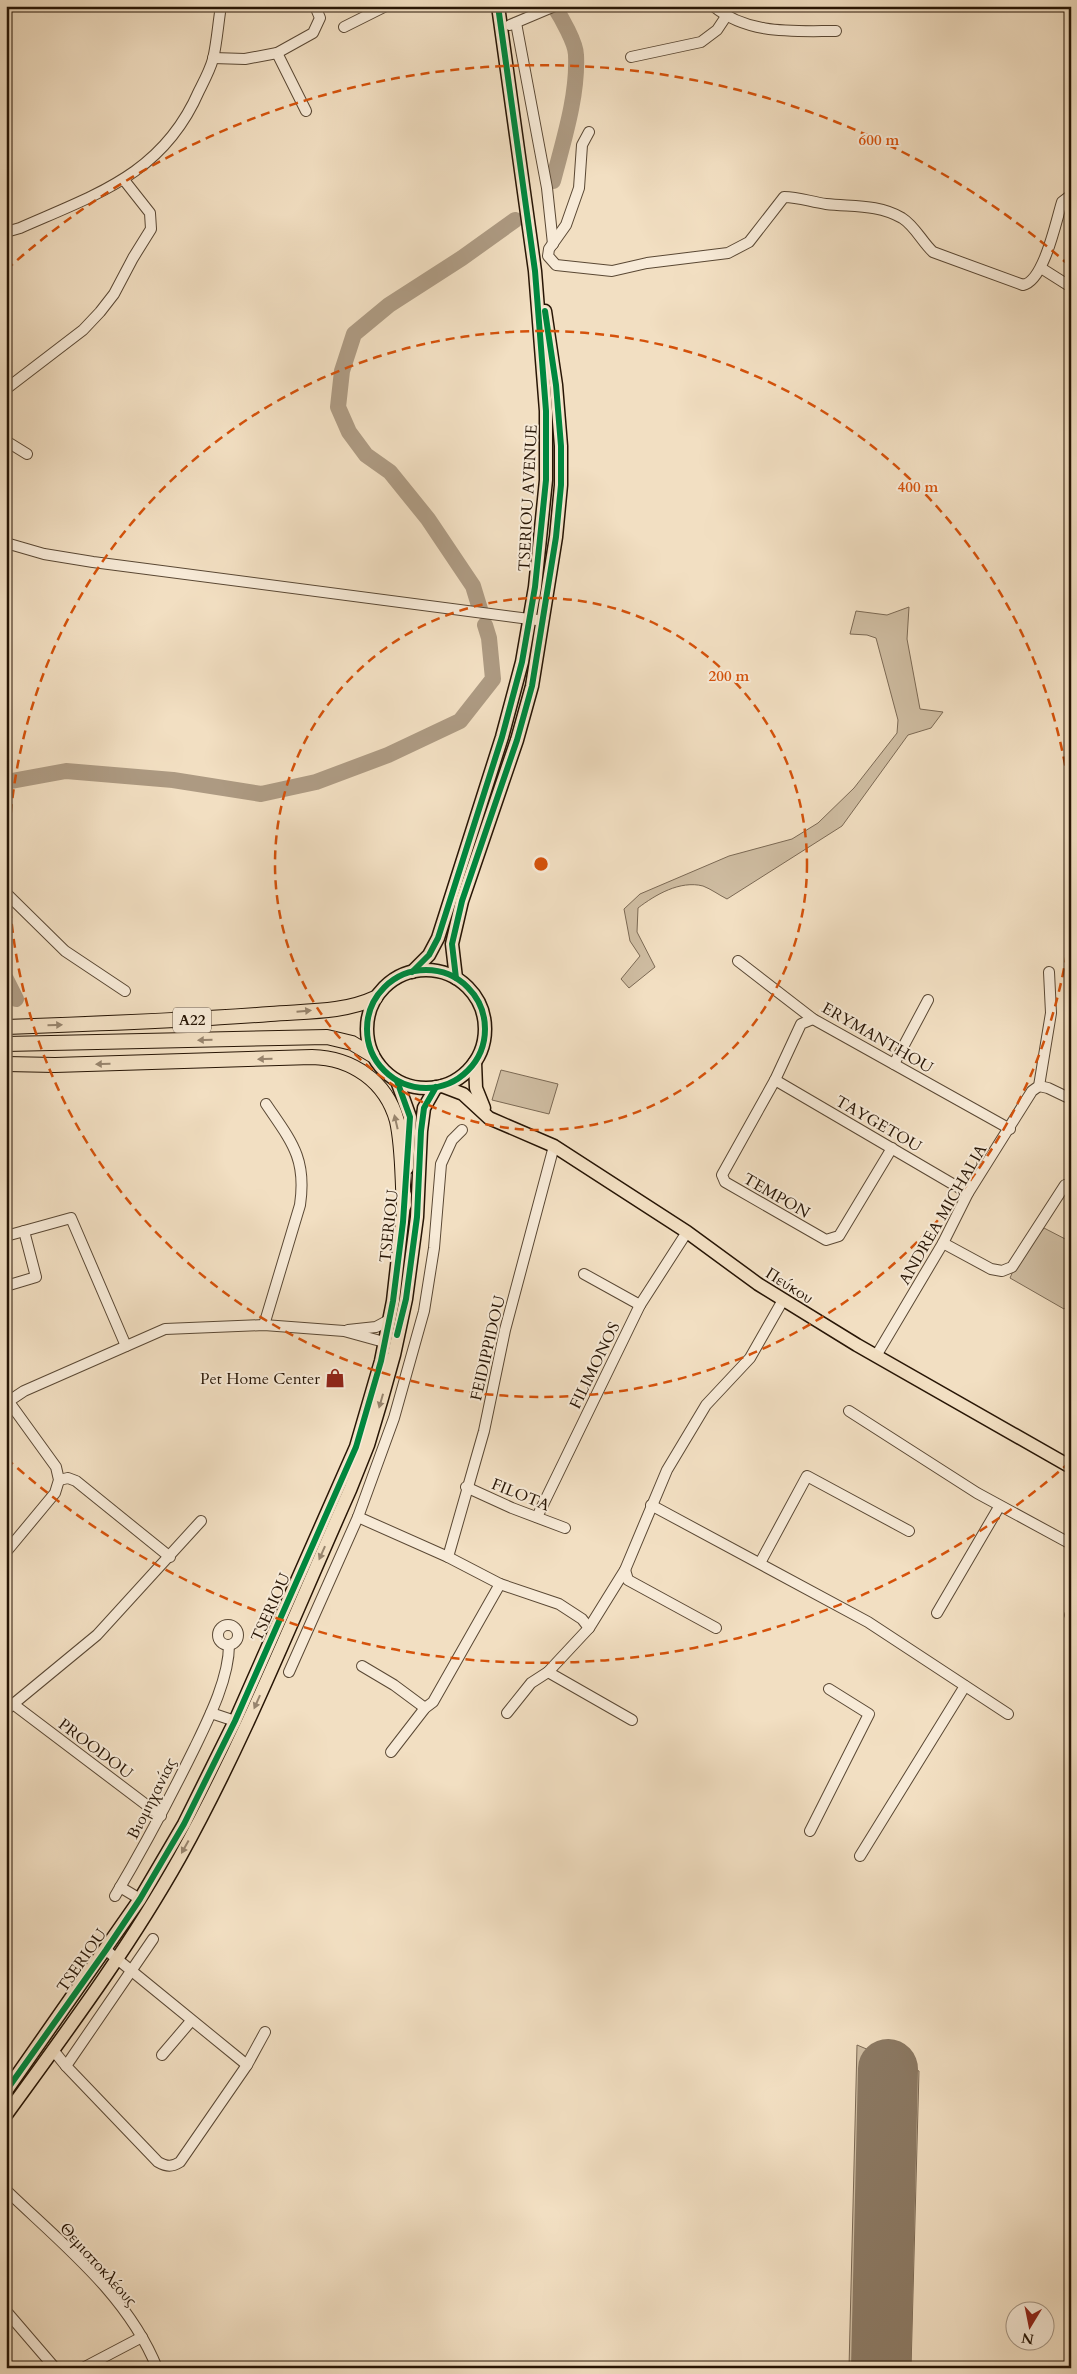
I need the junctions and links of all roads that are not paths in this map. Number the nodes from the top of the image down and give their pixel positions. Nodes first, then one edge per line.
1 (221, 6) edge
2 (315, 6) edge
3 (386, 6) edge
4 (498, 6) edge
5 (556, 6) edge
6 (713, 6) edge
7 (727, 15) junction
8 (516, 23) junction
9 (344, 27) dead end
10 (502, 29) junction
11 (836, 32) dead end
12 (277, 53) junction
13 (213, 58) junction
14 (631, 58) dead end
15 (306, 111) dead end
16 (590, 132) dead end
17 (124, 180) junction
18 (1071, 195) edge
19 (6, 232) edge
20 (553, 244) junction
21 (551, 261) junction
22 (534, 266) junction
23 (1041, 268) junction
24 (1071, 288) edge
25 (6, 389) edge
26 (6, 441) edge
27 (27, 454) dead end
28 (6, 543) edge
29 (530, 619) junction
30 (544, 622) junction
31 (6, 893) edge
32 (738, 961) dead end
33 (412, 972) junction
34 (1049, 972) dead end
35 (456, 978) junction
36 (125, 991) dead end
37 (375, 998) junction
38 (928, 1000) dead end
39 (813, 1019) junction
40 (6, 1027) edge
41 (6, 1044) edge
42 (372, 1055) junction
43 (475, 1062) junction
44 (6, 1064) edge
45 (894, 1064) junction
46 (397, 1080) junction
47 (775, 1080) junction
48 (1039, 1086) junction
49 (439, 1087) junction
50 (1071, 1099) edge
51 (266, 1104) dead end
52 (498, 1122) junction
53 (1010, 1129) junction
54 (462, 1130) dead end
55 (554, 1146) junction
56 (892, 1148) junction
57 (1065, 1185) dead end
58 (968, 1193) junction
59 (404, 1206) junction
60 (24, 1231) junction
61 (687, 1232) junction
62 (6, 1236) edge
63 (943, 1243) junction
64 (584, 1274) dead end
65 (6, 1286) edge
66 (784, 1300) junction
67 (640, 1305) junction
68 (389, 1320) junction
69 (264, 1325) junction
70 (344, 1331) junction
71 (384, 1342) junction
72 (126, 1346) junction
73 (876, 1356) junction
74 (8, 1403) edge
75 (849, 1411) dead end
76 (1071, 1467) edge
77 (59, 1480) junction
78 (466, 1487) junction
79 (651, 1505) junction
80 (999, 1507) junction
81 (358, 1517) junction
82 (536, 1517) junction
83 (201, 1522) dead end
84 (564, 1528) dead end
85 (909, 1531) dead end
86 (1071, 1544) edge
87 (6, 1552) edge
88 (170, 1557) junction
89 (448, 1557) junction
90 (760, 1563) junction
91 (625, 1570) junction
92 (500, 1584) junction
93 (937, 1613) dead end
94 (589, 1628) junction
95 (716, 1628) dead end
96 (229, 1645) dead end
97 (362, 1666) dead end
98 (289, 1672) dead end
99 (548, 1672) junction
100 (965, 1686) junction
101 (829, 1689) dead end
102 (10, 1707) edge
103 (425, 1708) junction
104 (211, 1713) junction
105 (507, 1713) dead end
106 (1008, 1714) dead end
107 (632, 1720) dead end
108 (235, 1721) junction
109 (391, 1752) dead end
110 (161, 1816) junction
111 (810, 1831) dead end
112 (860, 1856) dead end
113 (140, 1899) junction
114 (153, 1939) dead end
115 (106, 1950) junction
116 (118, 1959) junction
117 (131, 1971) junction
118 (191, 2021) junction
119 (265, 2032) dead end
120 (53, 2050) junction
121 (162, 2055) dead end
122 (247, 2065) junction
123 (66, 2066) junction
124 (6, 2091) edge
125 (6, 2115) edge
126 (6, 2190) edge
127 (6, 2311) edge
128 (142, 2337) junction
129 (55, 2368) edge
130 (83, 2368) edge
131 (157, 2368) edge

1 - 13 street
2 - 12 street
3 - 9 street
4 - 10 main road, TSERIOU AVENUE
5 - 8 street
6 - 7 street
7 - 11 street
7 - 14 street
8 - 10 street
8 - 20 street
10 - 22 main road, TSERIOU AVENUE
12 - 13 street
12 - 15 street
13 - 17 street
16 - 20 street
17 - 19 street
17 - 25 street
18 - 23 street
20 - 21 street
21 - 22 street
21 - 23 street
22 - 29 main road, TSERIOU AVENUE
22 - 30 main road, TSERIOU AVENUE
23 - 24 street
26 - 27 street
28 - 29 street
29 - 30 street
29 - 33 main road, TSERIOU AVENUE
30 - 35 main road, TSERIOU AVENUE
31 - 36 street
32 - 39 street, ERYMANTHOU
33 - 35 main road
33 - 37 main road
34 - 48 street, ANDREA MICHALIA
35 - 43 main road
40 -> 37 highway, A22
37 - 42 main road
38 - 45 street
39 - 45 street, ERYMANTHOU
39 - 47 street, TEMPON
42 -> 41 highway, A22
42 - 46 main road
43 - 49 main road
43 - 52 main road, Πεύκου
59 -> 44 highway
45 - 53 street, ERYMANTHOU
46 - 49 main road
46 - 59 main road, TSERIOU
47 - 56 street, TAYGETOU
47 - 56 street, TEMPON
48 - 50 street
48 - 53 street, ANDREA MICHALIA
49 - 52 main road, Πεύκου
49 -> 116 main road, TSERIOU
51 - 69 street
52 - 55 main road, Πεύκου
53 - 58 street, ANDREA MICHALIA
54 - 81 street
55 - 61 main road, Πεύκου
55 - 78 street, FEIDIPPIDOU
56 - 58 street, TAYGETOU
57 - 63 street
58 - 63 street, ANDREA MICHALIA
59 - 68 main road, TSERIOU
60 - 62 street
60 - 65 street
60 - 72 street
61 - 66 main road, Πεύκου
61 - 67 street, FILIMONOS
63 - 73 street, ANDREA MICHALIA
64 - 67 street
66 - 73 main road, Πεύκου
66 - 79 street
67 - 82 street, FILIMONOS
68 - 70 street
68 - 71 main road, TSERIOU
69 - 70 street
69 - 72 street
70 - 71 street
71 - 108 main road, TSERIOU
72 - 74 street
73 - 76 main road, Πεύκου
74 - 77 street
75 - 80 street
77 - 87 street
77 - 88 street
78 - 82 street, FILOTA
78 - 89 street, FEIDIPPIDOU
79 - 90 street
79 - 91 street
80 - 86 street
80 - 93 street
81 - 89 street
81 - 98 street
82 - 84 street, FILOTA
83 - 88 street
85 - 90 street
88 - 102 street
89 - 92 street
90 - 100 street
91 - 94 street
91 - 95 street
92 - 94 street
92 - 103 street
94 - 99 street
96 - 104 street, Βιομηχανίας
97 - 103 street
99 - 105 street
99 - 107 street
100 - 106 street
100 - 112 street
101 - 111 street
102 - 110 street, PROODOU
103 - 109 street
104 - 108 street
104 - 110 street, Βιομηχανίας
108 - 113 main road, TSERIOU
110 - 113 street, Βιομηχανίας
113 - 115 main road, TSERIOU
114 - 117 street
115 - 116 street
115 - 124 main road, TSERIOU
116 - 117 street
116 - 120 main road, TSERIOU
117 - 118 street
117 - 123 street
118 - 121 street
118 - 122 street
119 - 122 street
120 - 123 street
120 - 125 main road, TSERIOU
122 - 123 street
126 - 128 street, Θεμιστοκλέους
127 - 129 street
128 - 130 street
128 - 131 street, Θεμιστοκλέους

